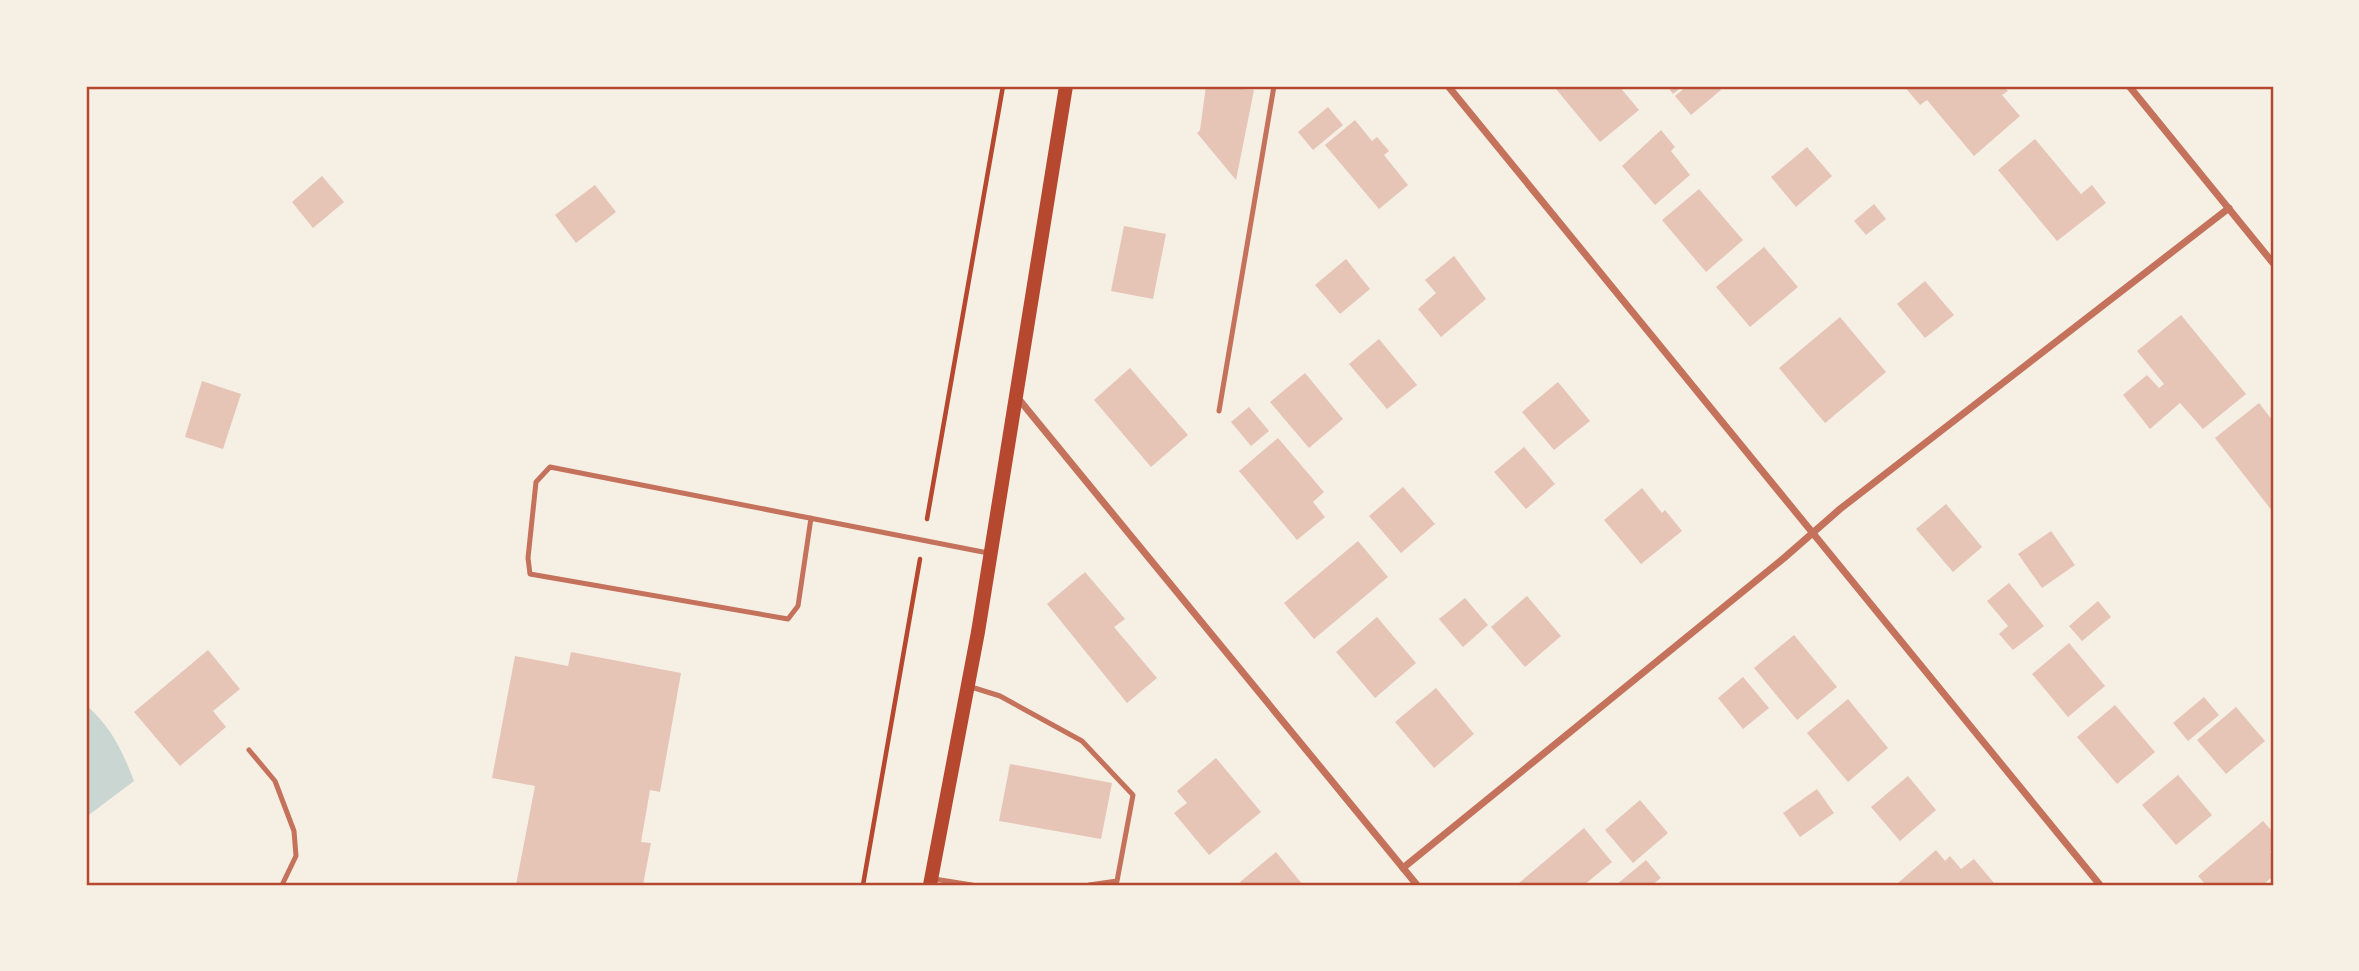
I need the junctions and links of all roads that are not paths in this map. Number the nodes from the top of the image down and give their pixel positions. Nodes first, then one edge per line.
1 (1066, 86) edge
2 (1274, 86) edge
3 (1448, 86) edge
4 (2129, 86) edge
5 (2229, 208) junction
6 (2273, 263) edge
7 (1016, 397) junction
8 (1219, 411) dead end
9 (811, 518) junction
10 (1812, 532) junction
11 (991, 554) junction
12 (968, 686) junction
13 (249, 750) dead end
14 (1403, 868) junction
15 (931, 882) edge
16 (282, 885) edge
17 (972, 885) edge
18 (1089, 885) edge
19 (1417, 885) edge
20 (2100, 885) edge

1 - 7 main road
2 - 8 lane
3 - 10 street
4 - 5 street
5 - 6 street
5 - 10 street
7 - 11 main road
7 - 14 street
9 - 9 lane
9 - 11 lane
10 - 14 street
10 - 20 street
11 - 12 main road
12 - 15 main road
12 - 18 lane
13 - 16 lane
14 - 19 street
15 - 17 lane

